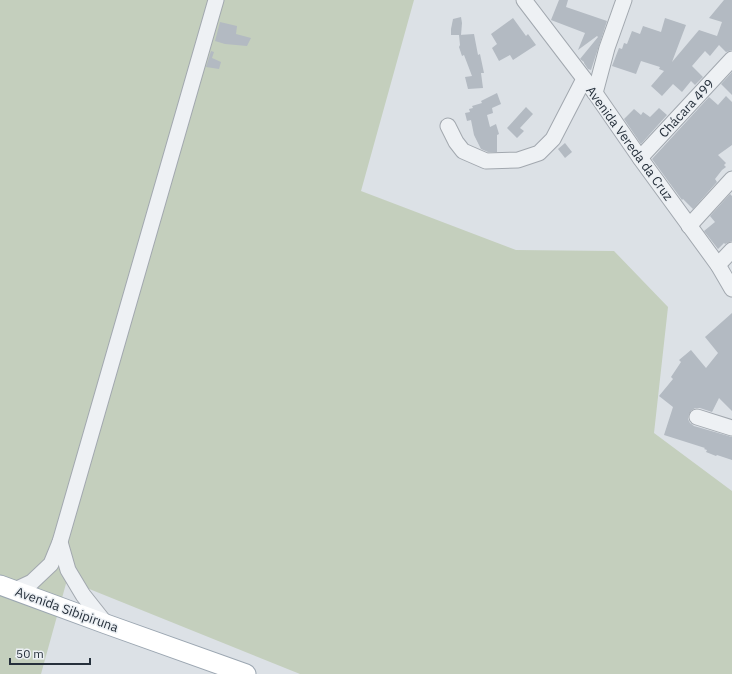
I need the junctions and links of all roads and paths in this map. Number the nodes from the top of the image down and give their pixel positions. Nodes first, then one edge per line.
1 (216, 0) edge
2 (524, 0) edge
3 (624, 0) edge
4 (732, 58) edge
5 (584, 79) junction
6 (595, 93) junction
7 (448, 126) dead end
8 (640, 158) junction
9 (732, 180) edge
10 (689, 226) junction
11 (732, 250) edge
12 (718, 265) junction
13 (732, 289) edge
14 (697, 417) dead end
15 (732, 428) edge
16 (60, 542) junction
17 (4, 586) edge
18 (106, 624) junction
19 (246, 674) edge

1 - 16 street
2 - 5 street, Avenida Vereda da Cruz
3 - 6 street
4 - 8 street, Chácara 499
5 - 6 street, Avenida Vereda da Cruz
5 - 7 street
6 - 8 street, Avenida Vereda da Cruz
8 - 10 street, Avenida Vereda da Cruz
9 - 10 street
10 - 12 street, Avenida Vereda da Cruz
11 - 12 street
12 - 13 street, Avenida Vereda da Cruz
14 - 15 street
16 - 17 street
16 - 18 street
17 - 18 main road, Avenida Sibipiruna
18 - 19 main road, Avenida Sibipiruna

